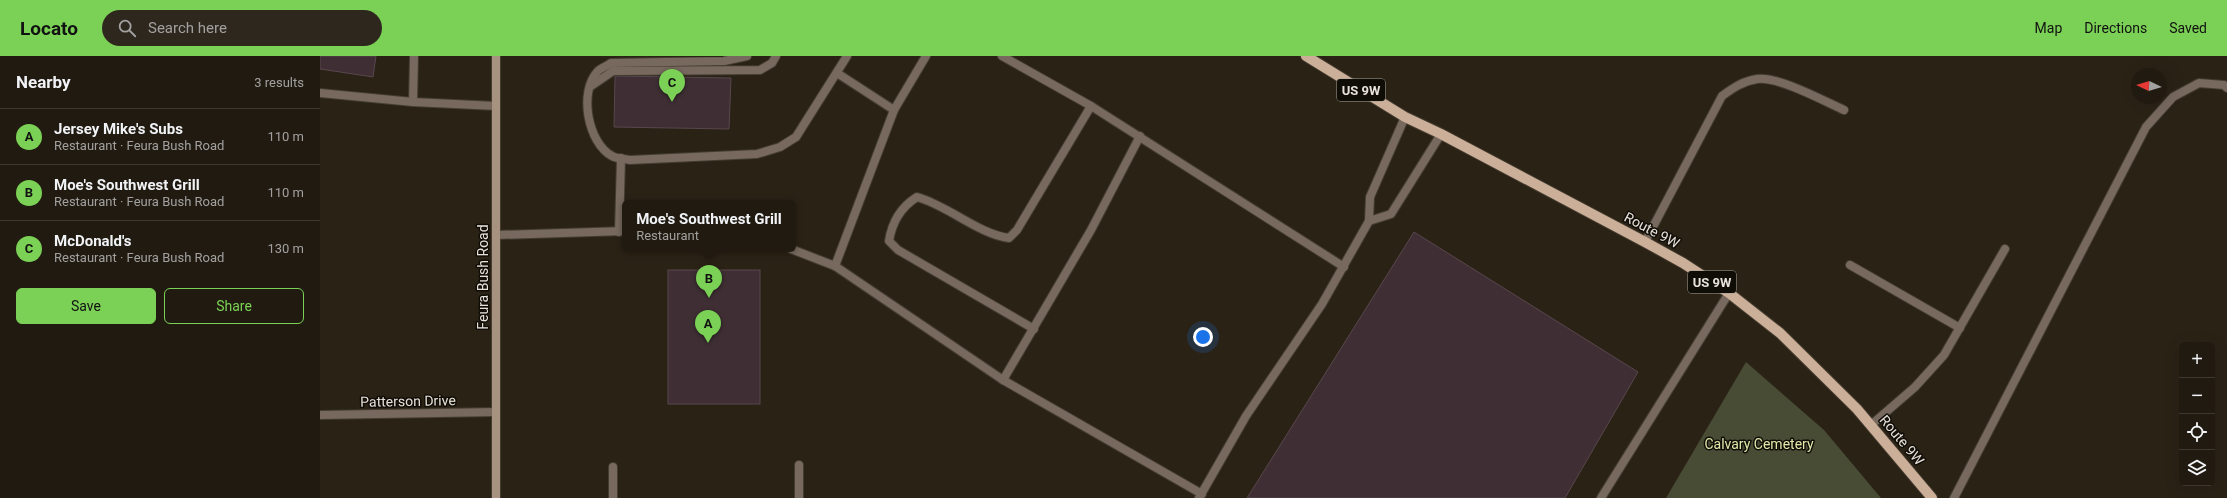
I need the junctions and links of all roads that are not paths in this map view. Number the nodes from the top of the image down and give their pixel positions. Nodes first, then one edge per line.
1 (414, 56) edge
2 (496, 56) edge
3 (747, 56) edge
4 (776, 56) edge
5 (847, 56) edge
6 (926, 56) edge
7 (1002, 56) edge
8 (1306, 56) edge
9 (1319, 59) edge
10 (837, 73) junction
11 (589, 87) junction
12 (2227, 88) edge
13 (320, 93) edge
14 (413, 102) junction
15 (496, 106) junction
16 (1091, 106) junction
17 (894, 110) junction
18 (1844, 110) dead end
19 (1405, 117) junction
20 (1441, 134) junction
21 (1140, 136) junction
22 (620, 158) junction
23 (1369, 221) junction
24 (622, 231) edge
25 (496, 235) junction
26 (1645, 242) junction
27 (2005, 249) dead end
28 (796, 251) edge
29 (1850, 265) dead end
30 (835, 266) junction
31 (1344, 267) junction
32 (1729, 293) junction
33 (1960, 328) junction
34 (1034, 329) junction
35 (1003, 380) junction
36 (496, 412) junction
37 (320, 415) edge
38 (1871, 425) junction
39 (798, 465) dead end
40 (613, 467) dead end
41 (1201, 496) edge
42 (496, 498) edge
43 (613, 498) edge
44 (799, 498) edge
45 (1600, 498) edge
46 (1932, 498) edge
47 (1954, 498) edge

1 - 14 street
2 - 15 main road, Feura Bush Road
3 - 11 street
4 - 11 street
5 - 10 street
6 - 17 street
7 - 16 street
8 - 9 main road, Route 9W / US 9W
9 - 19 main road, Route 9W / US 9W
10 - 17 street
10 - 22 street
11 - 22 street
12 - 47 street
13 - 14 street
14 - 15 street
15 - 25 main road, Feura Bush Road
16 - 21 street
16 - 34 street
17 - 30 street
18 - 26 street
19 - 20 main road, Route 9W / US 9W
19 - 23 street
20 - 23 street
20 - 26 main road, Route 9W / US 9W
21 - 31 street
21 - 34 street
22 - 24 street
23 - 31 street
24 - 25 street
25 - 36 main road, Feura Bush Road
26 - 32 main road, Route 9W / US 9W
27 - 33 street
28 - 30 street
29 - 33 street
30 - 35 street
31 - 41 street
32 - 38 main road, Route 9W / US 9W
32 - 45 street
33 - 38 street
34 - 35 street
35 - 41 street
36 - 37 street, Patterson Drive
36 - 42 main road, Feura Bush Road
38 - 46 main road, Route 9W / US 9W
39 - 44 street
40 - 43 street

